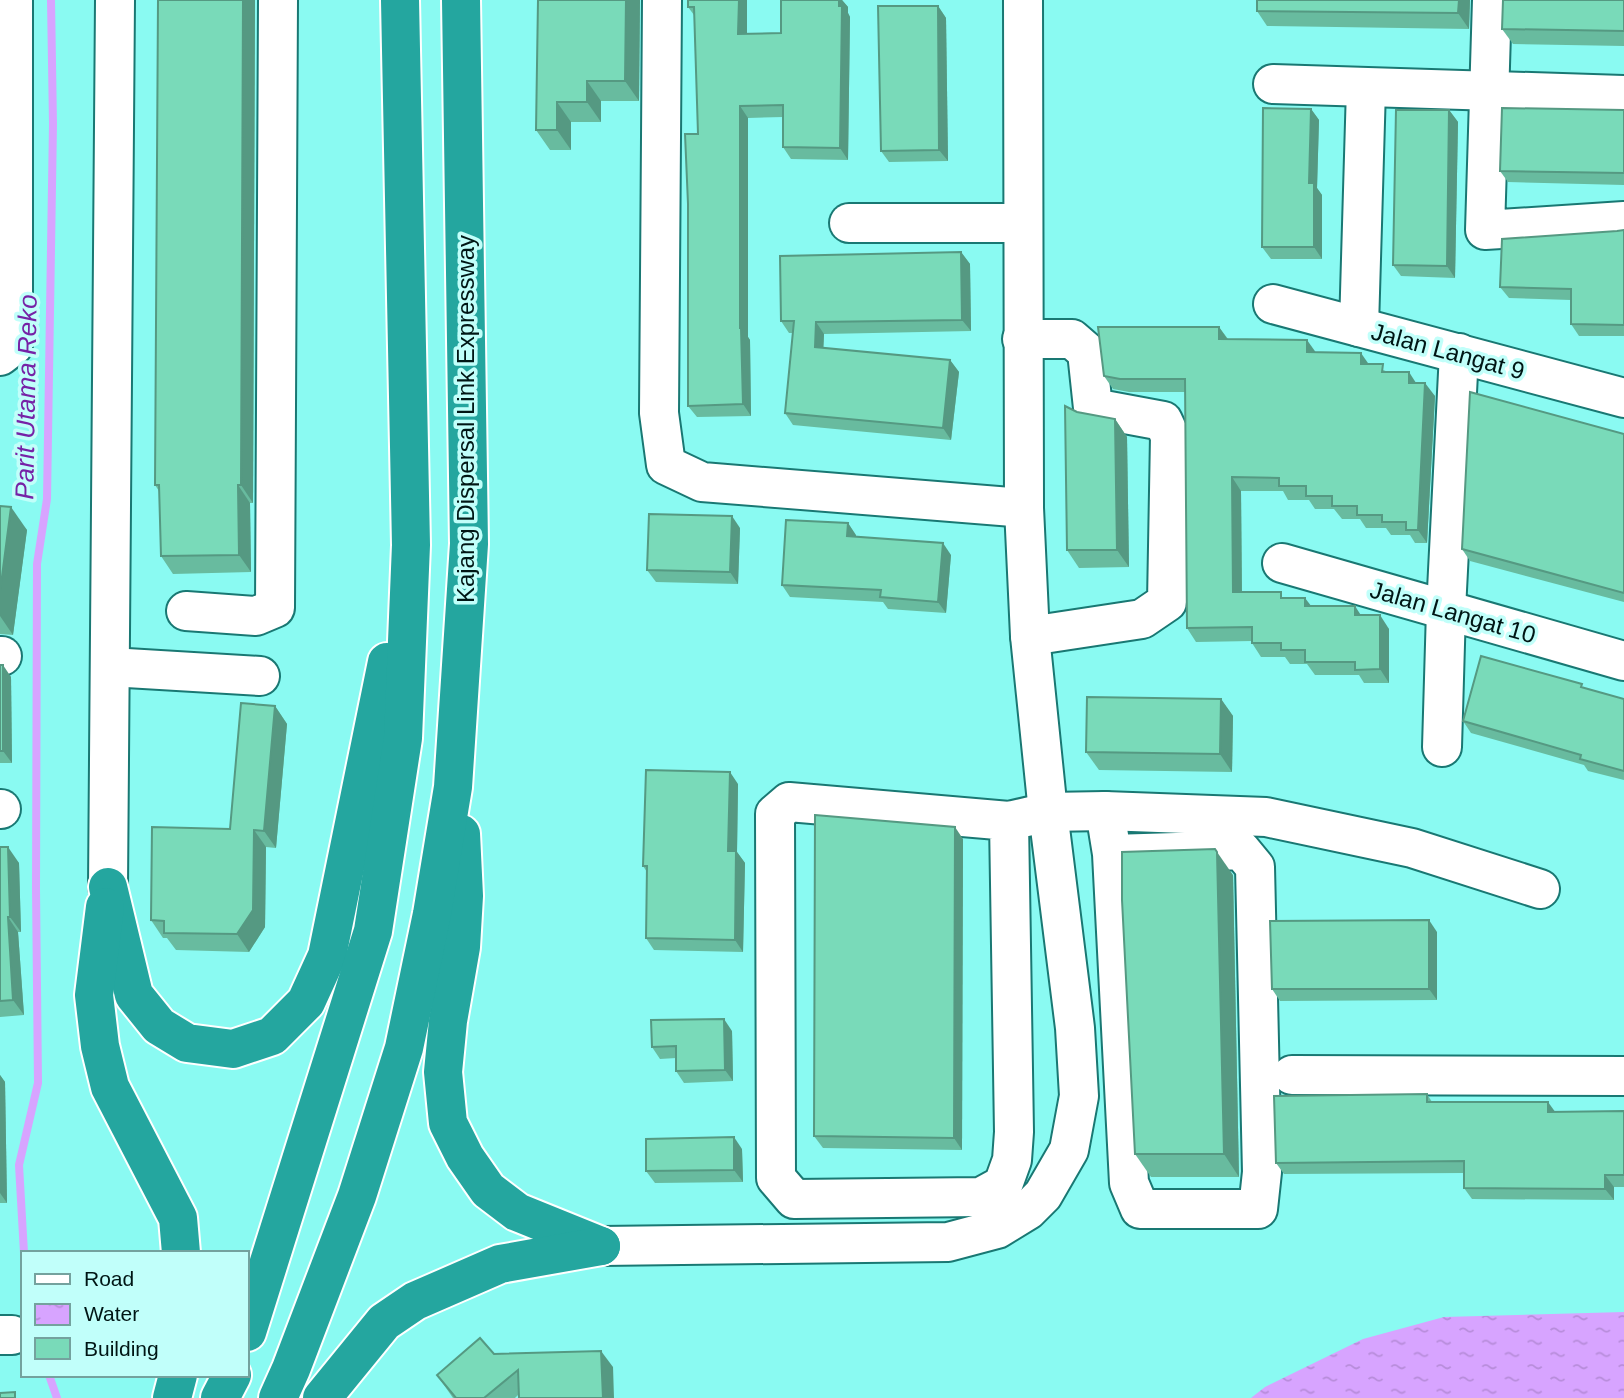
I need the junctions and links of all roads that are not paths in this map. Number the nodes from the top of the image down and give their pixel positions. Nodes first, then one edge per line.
1 (13, 0) edge
2 (115, 0) edge
3 (278, 0) edge
4 (400, 0) edge
5 (461, 0) edge
6 (662, 0) edge
7 (1023, 0) edge
8 (1492, 0) edge
9 (1273, 85) dead end
10 (1366, 88) junction
11 (1489, 91) junction
12 (6, 94) edge
13 (1624, 95) edge
14 (1624, 221) edge
15 (849, 223) dead end
16 (1023, 223) junction
17 (1273, 304) dead end
18 (1359, 327) junction
19 (1022, 339) junction
20 (6, 351) edge
21 (1459, 353) junction
22 (1624, 398) edge
23 (1024, 508) junction
24 (411, 545) junction
25 (1282, 563) dead end
26 (1446, 610) junction
27 (186, 611) dead end
28 (1030, 636) junction
29 (1624, 661) edge
30 (110, 667) junction
31 (260, 676) dead end
32 (1442, 747) dead end
33 (453, 787) junction
34 (1105, 811) junction
35 (1048, 812) junction
36 (1009, 821) junction
37 (1112, 854) junction
38 (108, 887) junction
39 (1539, 889) dead end
40 (1292, 1075) dead end
41 (1624, 1076) edge
42 (601, 1246) junction
43 (181, 1251) edge
44 (248, 1329) edge
45 (177, 1377) edge
46 (231, 1377) edge
47 (172, 1398) edge
48 (220, 1398) edge
49 (278, 1398) edge
50 (322, 1398) edge

1 - 12 street
2 - 30 street
3 - 27 street
4 - 24 highway
5 - 33 highway, Kajang Dispersal Link Expressway
6 - 23 street
7 - 16 street
8 - 11 street
9 - 10 street
10 - 11 street
10 - 18 street
11 - 13 street
11 - 14 street
12 - 20 street
15 - 16 street
16 - 19 street
17 - 18 street, Jalan Langat 9
18 - 21 street, Jalan Langat 9
19 - 23 street
19 - 28 street
21 - 22 street, Jalan Langat 9
21 - 26 street
23 - 28 street
24 - 38 highway
24 - 44 highway
25 - 26 street, Jalan Langat 10
26 - 29 street, Jalan Langat 10
26 - 32 street
28 - 35 street
30 - 31 street
30 - 38 street
33 - 42 highway
33 - 49 highway, Kajang Dispersal Link Expressway
34 - 35 street
34 - 37 street
34 - 39 street
35 - 36 street
35 - 42 street
36 - 36 street
37 - 37 street
38 - 43 highway
40 - 41 street
42 - 50 highway
45 - 47 highway
46 - 48 highway

